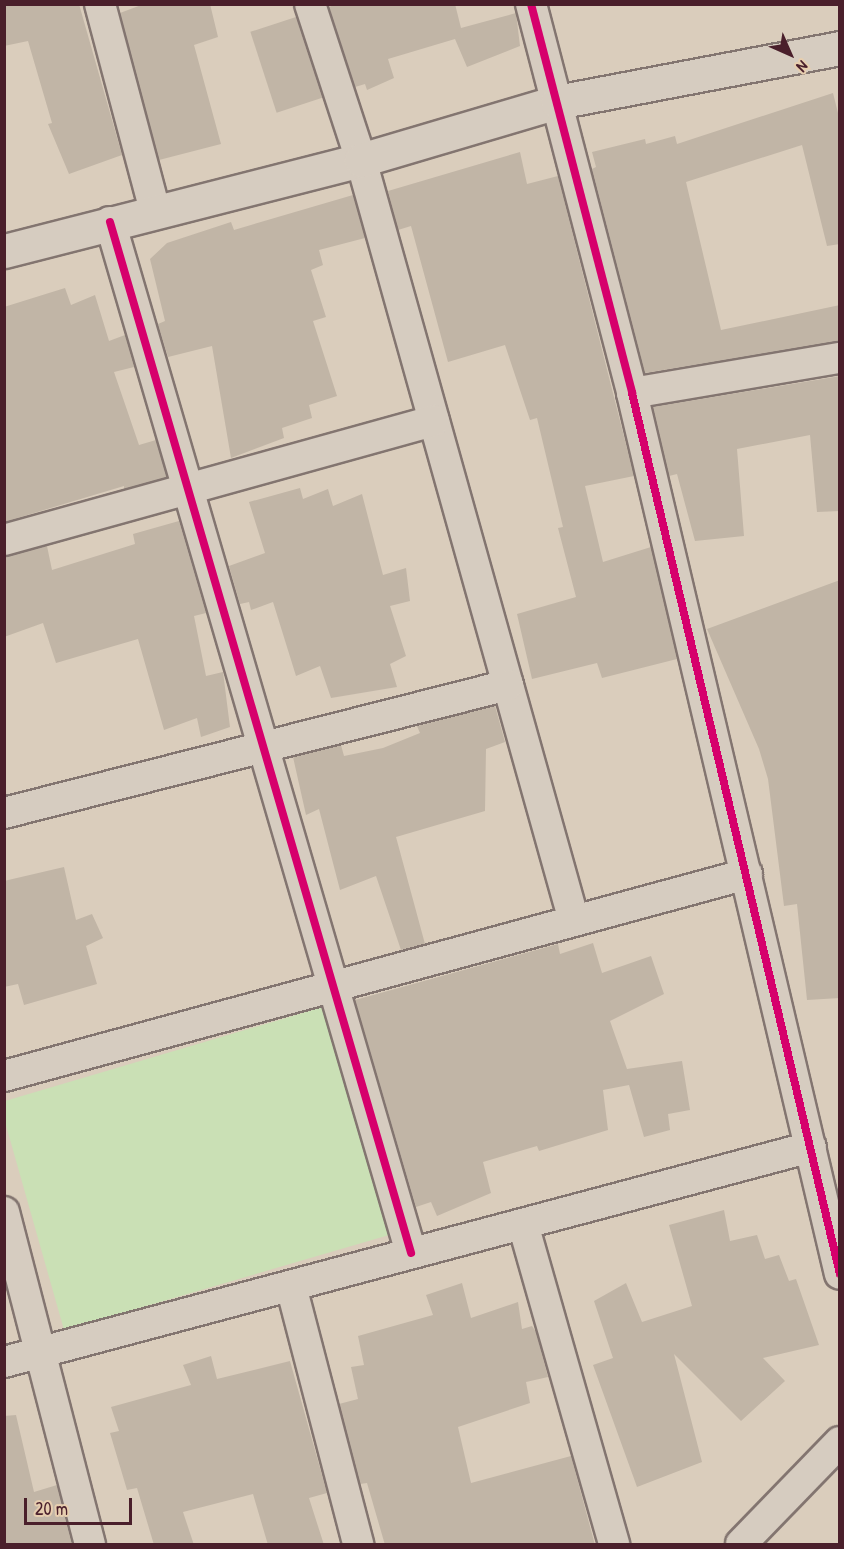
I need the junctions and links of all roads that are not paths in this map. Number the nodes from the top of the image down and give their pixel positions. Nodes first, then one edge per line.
1 (100, 4) edge
2 (310, 4) edge
3 (531, 4) edge
4 (840, 48) edge
5 (557, 102) junction
6 (361, 160) junction
7 (155, 211) junction
8 (110, 222) junction
9 (4, 250) edge
10 (840, 358) edge
11 (632, 393) junction
12 (434, 421) junction
13 (188, 489) junction
14 (4, 540) edge
15 (508, 685) junction
16 (263, 747) junction
17 (4, 813) edge
18 (747, 874) junction
19 (574, 921) junction
20 (333, 987) junction
21 (4, 1076) edge
22 (811, 1147) junction
23 (4, 1212) edge
24 (523, 1224) junction
25 (411, 1253) junction
26 (840, 1274) edge
27 (291, 1286) junction
28 (40, 1352) junction
29 (4, 1362) edge
30 (840, 1442) edge
31 (90, 1545) edge
32 (358, 1545) edge
33 (614, 1545) edge
34 (741, 1545) edge

1 - 7 street
2 - 6 street
3 - 5 street
4 - 5 street
5 - 6 street
5 - 11 street
6 - 7 street
6 - 12 street
7 - 8 street
8 - 9 street
8 - 13 street
10 - 11 street
11 - 18 street
12 - 13 street
12 - 15 street
13 - 14 street
13 - 16 street
15 - 16 street
15 - 19 street
16 - 17 street
16 - 20 street
18 - 19 street
18 - 22 street
19 - 20 street
20 - 21 street
20 - 25 street
22 - 24 street
22 - 26 street
23 - 28 street
24 - 25 street
24 - 33 street
25 - 27 street
27 - 28 street
27 - 32 street
28 - 29 street
28 - 31 street
30 - 34 street

